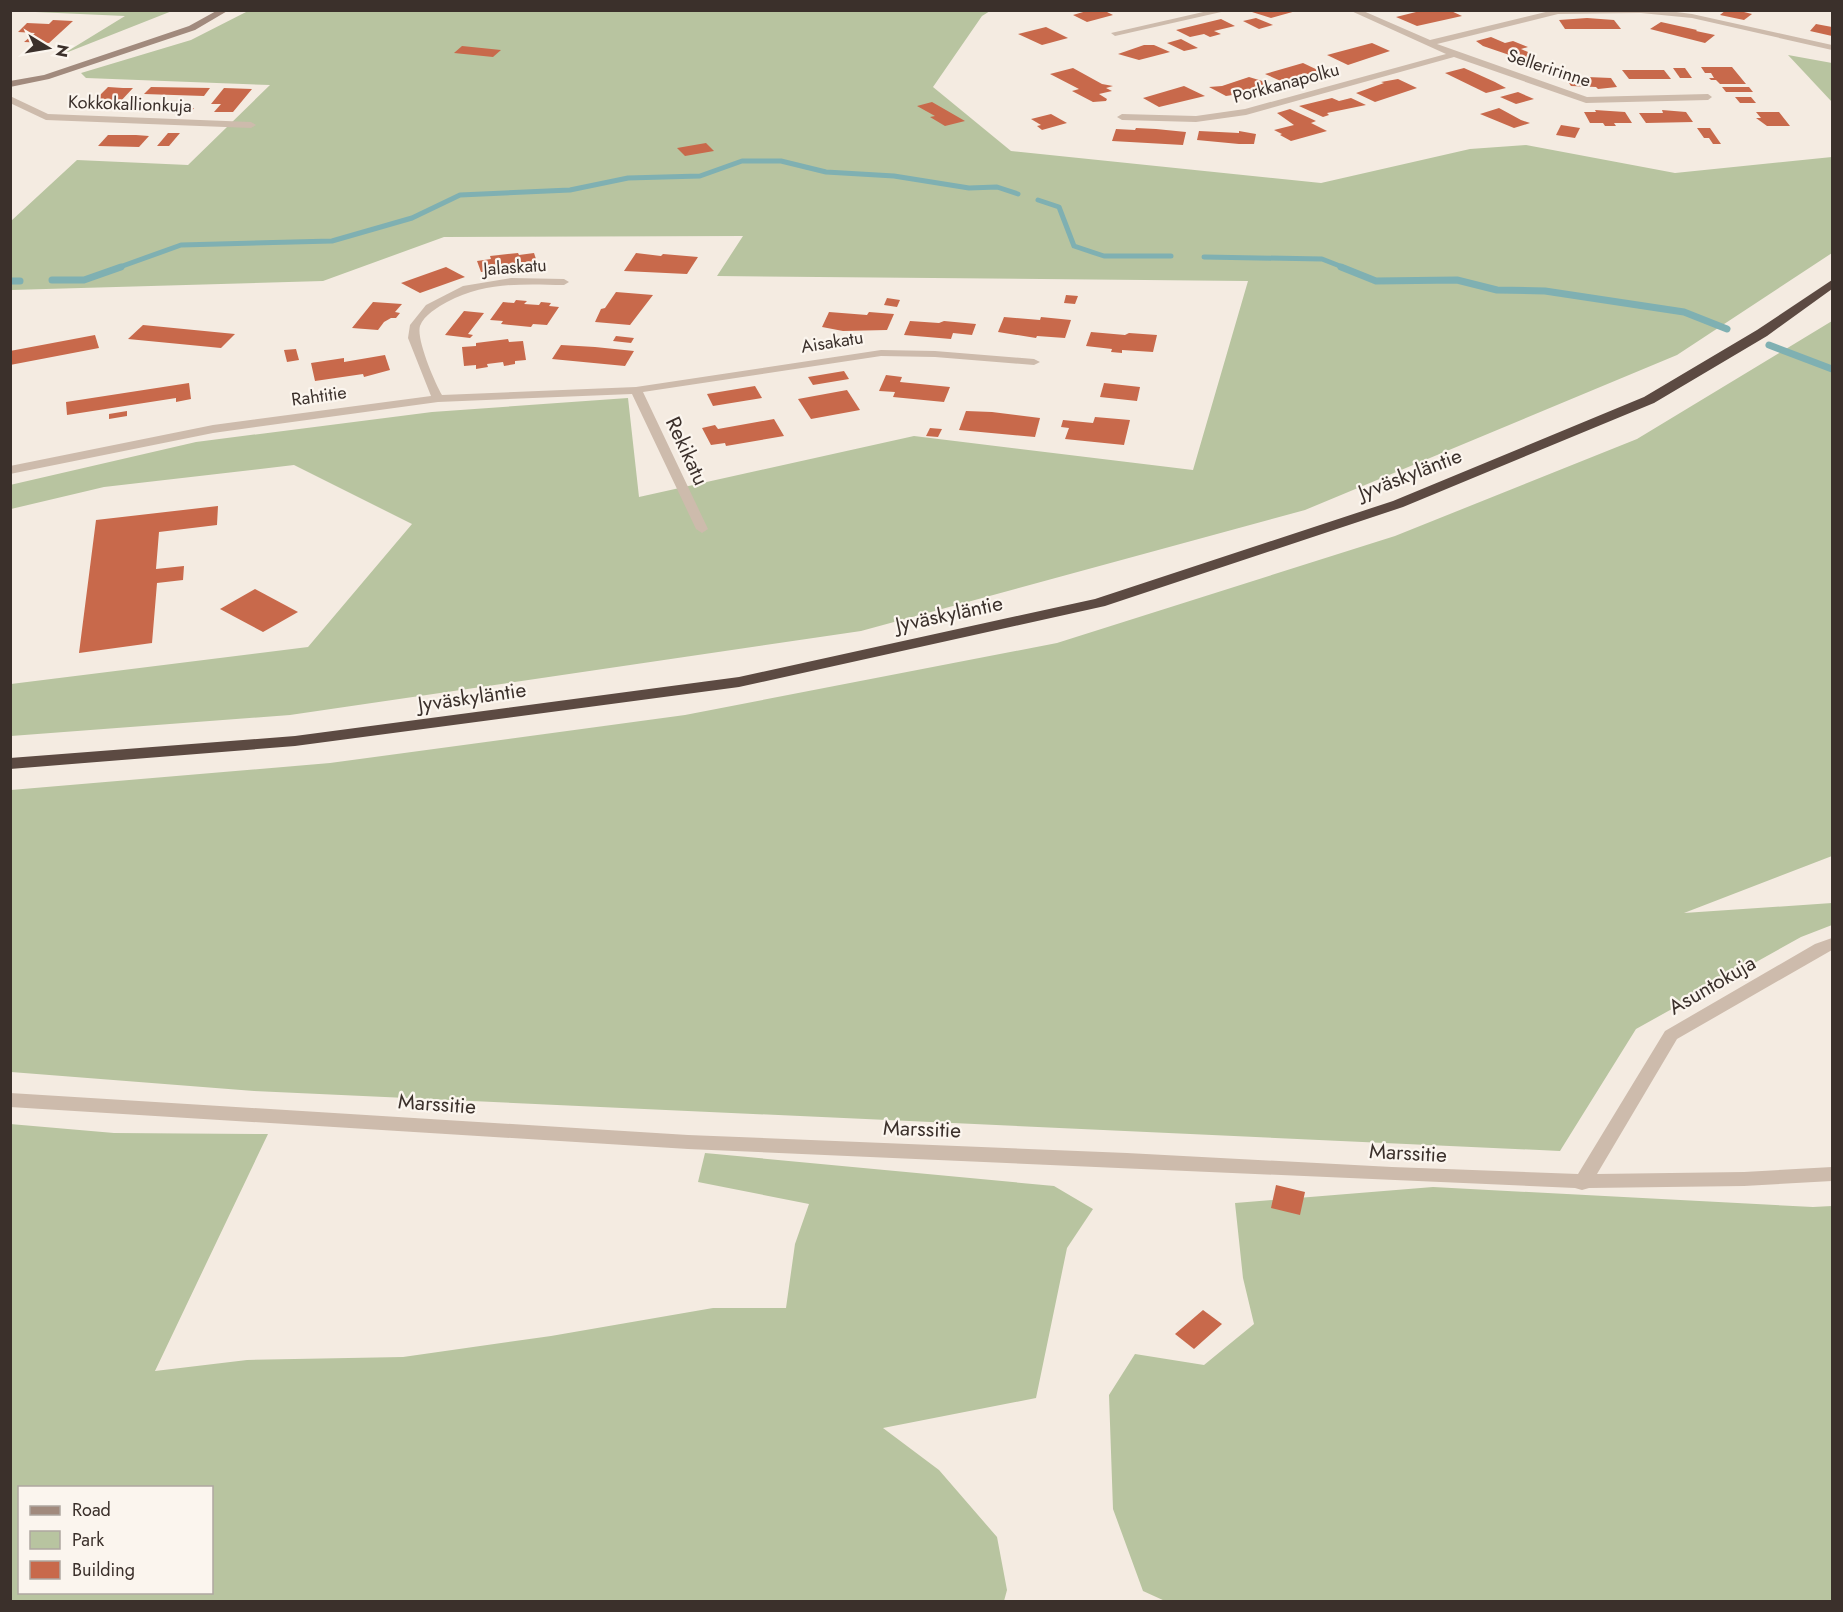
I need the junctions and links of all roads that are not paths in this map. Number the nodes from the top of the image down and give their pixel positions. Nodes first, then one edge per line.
1 (225, 10) edge
2 (1226, 10) edge
3 (1353, 10) edge
4 (1115, 33) dead end
5 (1429, 43) junction
6 (1833, 48) edge
7 (1454, 54) junction
8 (10, 84) edge
9 (1708, 97) dead end
10 (10, 99) edge
11 (1122, 117) dead end
12 (252, 125) dead end
13 (564, 282) dead end
14 (1833, 284) edge
15 (1034, 362) dead end
16 (636, 390) junction
17 (438, 399) junction
18 (10, 470) edge
19 (702, 529) dead end
20 (10, 764) edge
21 (1833, 944) edge
22 (10, 1100) edge
23 (1833, 1174) edge
24 (1582, 1183) junction

1 - 8 street
2 - 4 street
3 - 5 street, Selleririnne
5 - 6 street
5 - 7 street, Selleririnne
7 - 9 street, Selleririnne
7 - 11 street, Porkkanapolku
10 - 12 street, Kokkokallionkuja
13 - 17 street, Jalaskatu
14 - 20 highway, Jyväskyläntie
15 - 16 street, Aisakatu
16 - 17 street, Rahtitie
16 - 19 street, Rekikatu
17 - 18 street, Rahtitie
21 - 24 street, Asuntokuja
22 - 24 street, Marssitie
23 - 24 street, Marssitie

